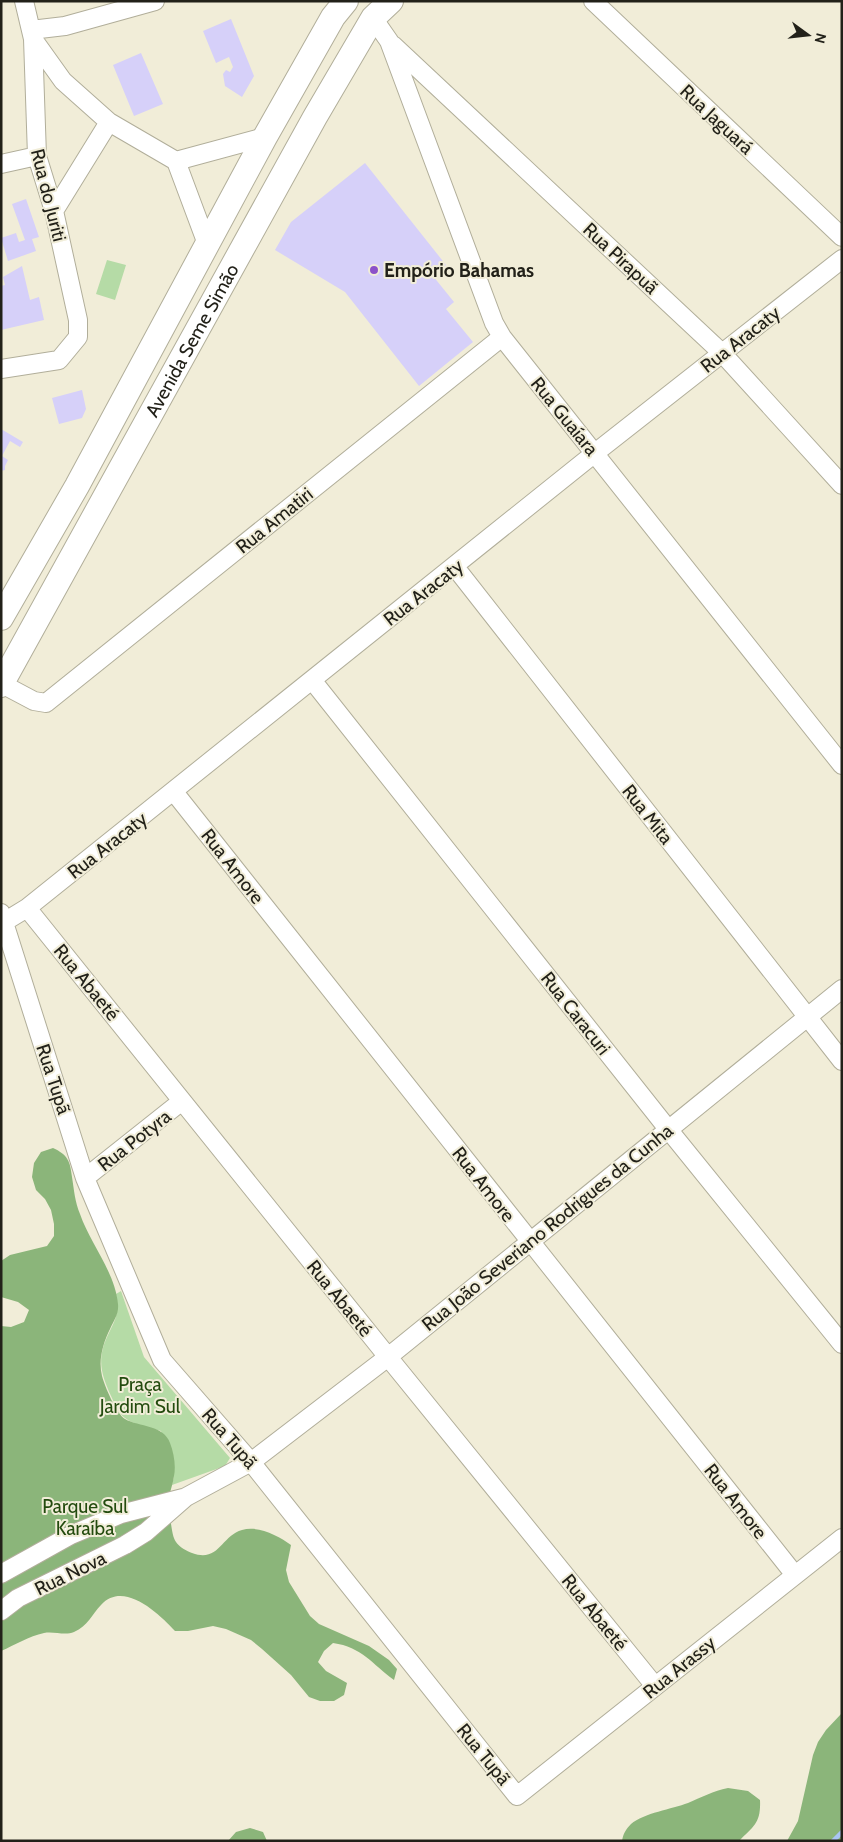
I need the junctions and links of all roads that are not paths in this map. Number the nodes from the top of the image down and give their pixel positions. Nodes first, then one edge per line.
1 (24, 1) edge
2 (155, 1) edge
3 (346, 1) edge
4 (391, 1) edge
5 (593, 1) edge
6 (373, 18) junction
7 (32, 35) junction
8 (389, 41) junction
9 (314, 51) junction
10 (63, 81) junction
11 (34, 87) junction
12 (315, 117) junction
13 (109, 122) junction
14 (265, 137) junction
15 (36, 156) junction
16 (176, 160) junction
17 (1, 164) edge
18 (54, 211) junction
19 (842, 237) edge
20 (207, 244) junction
21 (842, 259) edge
22 (502, 337) junction
23 (722, 353) junction
24 (1, 369) edge
25 (130, 387) junction
26 (134, 443) junction
27 (595, 453) junction
28 (842, 485) edge
29 (455, 567) junction
30 (1, 618) edge
31 (312, 680) junction
32 (2, 685) edge
33 (842, 765) edge
34 (174, 792) junction
35 (27, 908) junction
36 (3, 918) edge
37 (842, 989) edge
38 (808, 1018) junction
39 (842, 1061) edge
40 (182, 1101) junction
41 (668, 1129) junction
42 (85, 1178) junction
43 (530, 1242) junction
44 (842, 1344) edge
45 (388, 1358) junction
46 (251, 1462) junction
47 (186, 1497) junction
48 (842, 1538) edge
49 (1, 1574) edge
50 (795, 1575) junction
51 (1, 1611) edge
52 (656, 1686) junction
53 (517, 1796) joint

1 - 7 street
2 - 7 street
3 - 9 main road, Avenida Seme Simão
4 - 6 main road, Avenida Seme Simão
5 - 19 street, Rua Jaguará
6 - 8 street, Rua Guaíara
6 - 12 main road, Avenida Seme Simão
7 - 10 street
7 - 11 street, Rua do Juriti
8 - 22 street, Rua Guaíara
8 - 23 street, Rua Pirapuã
9 - 12 main road
9 - 14 main road, Avenida Seme Simão
10 - 11 street
10 - 13 street
11 - 15 street, Rua do Juriti
12 - 26 main road, Avenida Seme Simão
13 - 16 street
13 - 18 street
14 - 16 street
14 - 20 main road, Avenida Seme Simão
15 - 17 street
15 - 18 street, Rua do Juriti
16 - 20 street
18 - 24 street, Rua do Juriti
20 - 25 main road, Avenida Seme Simão
21 - 23 street, Rua Aracaty
22 - 27 street, Rua Guaíara
22 - 32 street, Rua Amatiri
23 - 27 street, Rua Aracaty
23 - 28 street, Rua Pirapuã
25 - 26 main road
25 - 30 main road, Avenida Seme Simão
26 - 32 main road, Avenida Seme Simão
27 - 29 street, Rua Aracaty
27 - 33 street, Rua Guaíara
29 - 31 street, Rua Aracaty
29 - 38 street, Rua Mita
31 - 34 street, Rua Aracaty
31 - 41 street, Rua Caracuri
34 - 35 street, Rua Aracaty
34 - 43 street, Rua Amore
35 - 36 street, Rua Aracaty
35 - 40 street, Rua Abaeté
36 - 42 street, Rua Tupã
37 - 38 street, Rua João Severiano Rodrigues da Cunha
38 - 39 street, Rua Mita
38 - 41 street, Rua João Severiano Rodrigues da Cunha
40 - 42 street, Rua Potyra
40 - 45 street, Rua Abaeté
41 - 43 street, Rua João Severiano Rodrigues da Cunha
41 - 44 street, Rua Caracuri
42 - 46 street, Rua Tupã
43 - 45 street, Rua João Severiano Rodrigues da Cunha
43 - 50 street, Rua Amore
45 - 46 street, Rua João Severiano Rodrigues da Cunha
45 - 52 street, Rua Abaeté
46 - 47 street, Rua Nova
46 - 53 street, Rua Tupã
47 - 49 street, Rua Nova
47 - 51 street, Rua Nova
48 - 50 street, Rua Arassy
50 - 52 street, Rua Arassy
52 - 53 street, Rua Arassy

